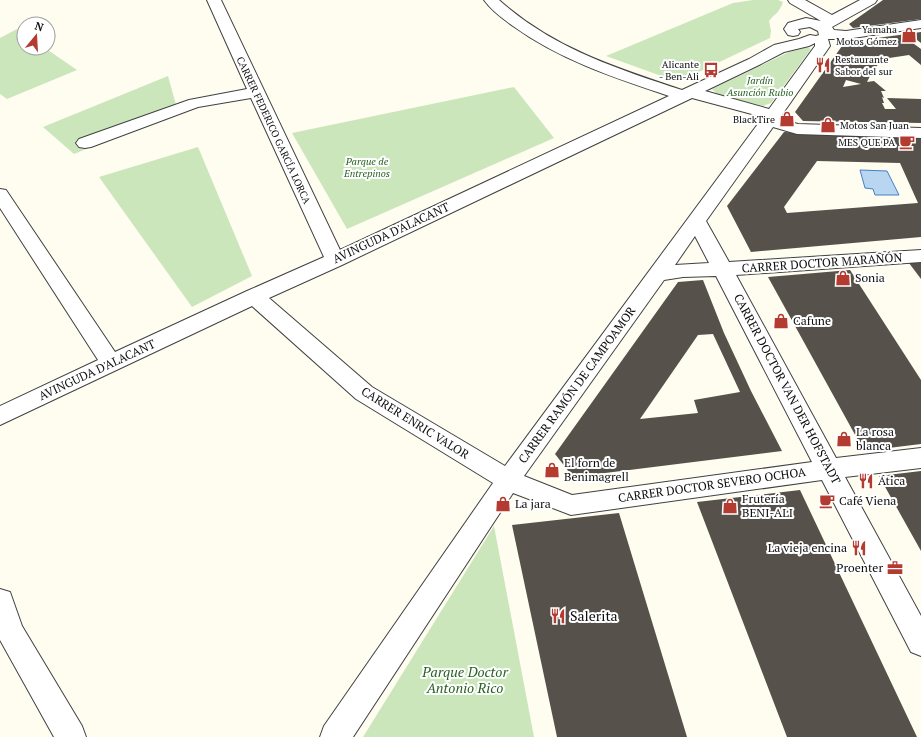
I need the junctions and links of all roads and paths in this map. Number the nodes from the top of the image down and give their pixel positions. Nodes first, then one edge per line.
1 (214, 0) edge
2 (492, 0) edge
3 (791, 0) edge
4 (795, 0) edge
5 (870, 0) edge
6 (921, 24) edge
7 (795, 28) junction
8 (822, 32) junction
9 (779, 48) junction
10 (256, 92) junction
11 (685, 93) junction
12 (770, 118) junction
13 (921, 133) edge
14 (85, 143) dead end
15 (0, 194) edge
16 (697, 221) junction
17 (921, 256) edge
18 (334, 260) junction
19 (724, 269) junction
20 (659, 274) junction
21 (254, 296) junction
22 (111, 363) junction
23 (0, 416) edge
24 (921, 458) edge
25 (829, 469) junction
26 (508, 480) junction
27 (0, 601) edge
28 (921, 643) edge
29 (71, 737) edge
30 (335, 737) edge

1 - 10 street, CARRER FEDERICO GARCÍA LORCA
2 - 11 street
3 - 7 street
4 - 8 street
5 - 8 street
6 - 8 street
7 - 8 street
7 - 9 street, AVINGUDA D'ALACANT
8 - 9 street, AVINGUDA D'ALACANT
8 - 12 street, CARRER RAMÓN DE CAMPOAMOR
9 - 11 street, AVINGUDA D'ALACANT
10 - 14 street
10 - 18 street, CARRER FEDERICO GARCÍA LORCA
11 - 12 street
11 - 18 street, AVINGUDA D'ALACANT
12 - 13 street
12 - 16 street, CARRER RAMÓN DE CAMPOAMOR
15 - 22 street
16 - 19 street, CARRER DOCTOR VAN DER HOFSTADT
16 - 20 street, CARRER RAMÓN DE CAMPOAMOR
17 - 19 street, CARRER DOCTOR MARAÑÓN
18 - 21 street, AVINGUDA D'ALACANT
19 - 20 street, CARRER DOCTOR MARAÑÓN
19 - 25 street, CARRER DOCTOR VAN DER HOFSTADT
20 - 26 street, CARRER RAMÓN DE CAMPOAMOR
21 - 22 street, AVINGUDA D'ALACANT
21 - 26 street, CARRER ENRIC VALOR
22 - 23 street, AVINGUDA D'ALACANT
24 - 25 street, CARRER DOCTOR SEVERO OCHOA
25 - 26 street, CARRER DOCTOR SEVERO OCHOA
25 - 28 street, CARRER DOCTOR VAN DER HOFSTADT
26 - 30 street, CARRER RAMÓN DE CAMPOAMOR
27 - 29 street

